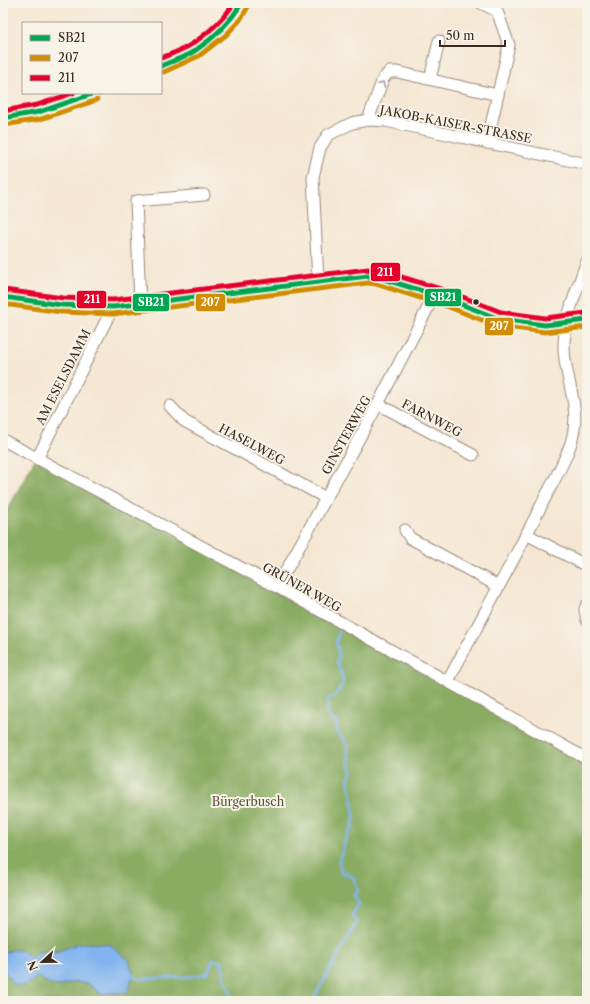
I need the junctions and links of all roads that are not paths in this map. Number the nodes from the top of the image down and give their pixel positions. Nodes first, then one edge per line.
1 (242, 3) edge
2 (481, 3) edge
3 (439, 41) dead end
4 (162, 66) edge
5 (430, 80) junction
6 (92, 94) edge
7 (498, 95) junction
8 (3, 118) edge
9 (368, 120) junction
10 (487, 143) junction
11 (587, 164) edge
12 (204, 195) dead end
13 (587, 261) edge
14 (318, 282) junction
15 (435, 294) junction
16 (3, 297) edge
17 (140, 304) junction
18 (113, 307) junction
19 (587, 320) edge
20 (567, 322) junction
21 (378, 404) junction
22 (170, 406) dead end
23 (3, 440) edge
24 (473, 455) dead end
25 (37, 459) junction
26 (326, 498) junction
27 (405, 530) dead end
28 (526, 534) junction
29 (587, 566) edge
30 (498, 586) junction
31 (277, 587) junction
32 (587, 605) edge
33 (587, 620) edge
34 (448, 681) junction
35 (587, 759) edge

1 - 4 street
2 - 7 street
3 - 5 street
5 - 7 street
9 -> 5 street
6 - 8 street
7 - 10 street
9 - 10 street, JAKOB-KAISER-STRASSE
9 - 14 street, JAKOB-KAISER-STRASSE
10 - 11 street, JAKOB-KAISER-STRASSE
12 - 17 street
13 - 20 street
14 - 15 street
14 - 17 street
15 - 20 street
15 - 21 street, GINSTERWEG
16 - 18 street
17 - 18 street
18 - 25 street, AM ESELSDAMM
19 - 20 street
20 - 28 street
21 - 24 street, FARNWEG
21 - 26 street, GINSTERWEG
22 - 26 street, HASELWEG
23 - 25 street, GRÜNER WEG
25 - 31 street, GRÜNER WEG
26 - 31 street, GINSTERWEG
27 - 30 street
28 - 29 street
28 - 30 street
30 - 34 street
31 - 34 street, GRÜNER WEG
32 - 33 street
34 - 35 street, GRÜNER WEG

